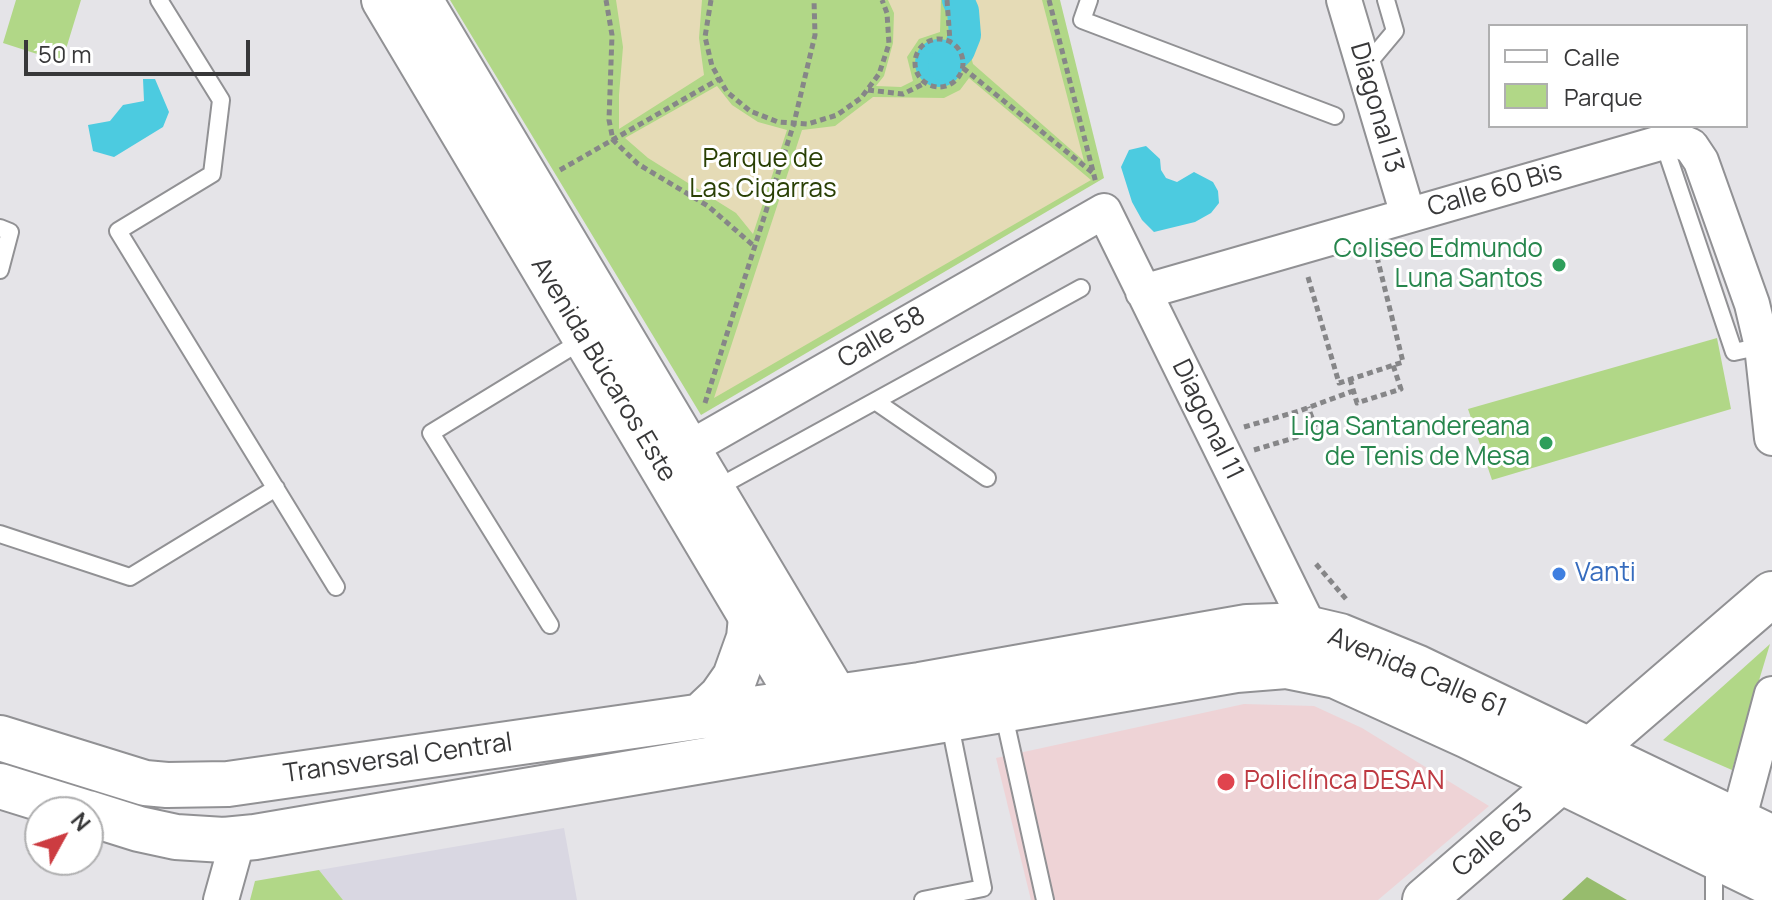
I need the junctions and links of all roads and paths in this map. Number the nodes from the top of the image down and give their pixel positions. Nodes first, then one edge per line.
1 (159, 0) edge
2 (383, 0) edge
3 (421, 0) edge
4 (606, 0) edge
5 (711, 0) edge
6 (814, 0) edge
7 (882, 0) edge
8 (947, 0) edge
9 (1049, 0) edge
10 (1089, 0) edge
11 (1344, 0) edge
12 (1386, 0) edge
13 (950, 41) junction
14 (963, 68) junction
15 (1364, 68) junction
16 (719, 79) junction
17 (925, 83) junction
18 (868, 90) junction
19 (1335, 116) dead end
20 (794, 123) junction
21 (613, 140) junction
22 (1094, 174) junction
23 (532, 185) junction
24 (1104, 211) junction
25 (1397, 218) junction
26 (0, 228) edge
27 (1300, 246) junction
28 (755, 247) junction
29 (0, 270) edge
30 (1081, 288) dead end
31 (1143, 292) junction
32 (584, 339) junction
33 (1393, 365) junction
34 (1350, 379) junction
35 (1353, 391) junction
36 (875, 401) junction
37 (1308, 407) junction
38 (1238, 428) dead end
39 (1772, 438) edge
40 (1251, 452) dead end
41 (674, 457) junction
42 (987, 478) dead end
43 (276, 488) junction
44 (714, 490) junction
45 (0, 534) edge
46 (336, 587) dead end
47 (1772, 594) edge
48 (751, 617) junction
49 (550, 625) dead end
50 (1310, 629) junction
51 (1772, 694) edge
52 (819, 699) junction
53 (1003, 709) junction
54 (703, 714) junction
55 (949, 719) junction
56 (841, 737) junction
57 (0, 738) edge
58 (1592, 749) junction
59 (1562, 781) junction
60 (0, 786) edge
61 (32, 796) edge
62 (104, 818) edge
63 (1741, 838) edge
64 (238, 839) junction
65 (1772, 884) edge
66 (221, 900) edge
67 (923, 900) edge
68 (1045, 900) edge
69 (1424, 900) edge
70 (1714, 900) edge

1 - 43 lane
2 - 32 street, Avenida Búcaros Este
3 - 23 street, Avenida Búcaros Este
4 - 21 path
5 - 16 path
6 - 20 path
7 - 18 path
8 - 13 path
9 - 22 path
10 - 19 lane
11 - 15 street, Diagonal 13
12 - 15 lane
13 - 14 path
13 - 17 path
14 - 17 path
14 - 22 path
15 - 25 street, Diagonal 13
16 - 20 path
16 - 21 path
17 - 18 path
18 - 20 path
20 - 28 path
21 - 23 path
21 - 28 path
22 - 24 path
23 - 41 street, Avenida Búcaros Este
24 - 31 street, Diagonal 11
24 - 41 street, Calle 58
25 - 27 street, Calle 60 Bis
25 - 33 path
25 - 39 street, Calle 60 Bis
26 - 29 lane
27 - 31 street, Calle 60 Bis
27 - 34 path
28 - 41 path
30 - 36 lane
31 - 50 street, Diagonal 11
32 - 41 street, Avenida Búcaros Este
32 - 49 lane
33 - 34 path
33 - 35 path
34 - 35 path
35 - 37 path
36 - 42 lane
36 - 44 lane
37 - 38 path
37 - 40 path
41 - 44 street, Avenida Búcaros Este
41 - 48 street, Avenida Búcaros Este
43 - 45 lane
43 - 46 lane
44 - 52 street, Avenida Búcaros Este
47 - 58 main road
48 - 52 street, Avenida Búcaros Este
48 - 54 main road
50 - 52 main road, Avenida Calle 61
50 - 58 main road, Avenida Calle 61
51 - 63 street
52 - 54 main road, Transversal Central
52 - 56 street, Avenida Búcaros Este
53 - 55 main road, Avenida Calle 61
53 - 59 main road, Avenida Calle 61
53 - 68 lane
54 - 57 main road, Transversal Central
55 - 56 main road, Avenida Calle 61
55 - 67 lane
56 - 64 main road, Transversal Central
58 - 63 main road, Avenida Calle 61
59 - 63 main road, Avenida Calle 61
59 - 69 street, Calle 63
60 - 61 main road, Transversal Central
62 - 64 main road, Transversal Central
63 - 65 main road, Avenida Calle 61
63 - 70 lane
64 - 66 street

